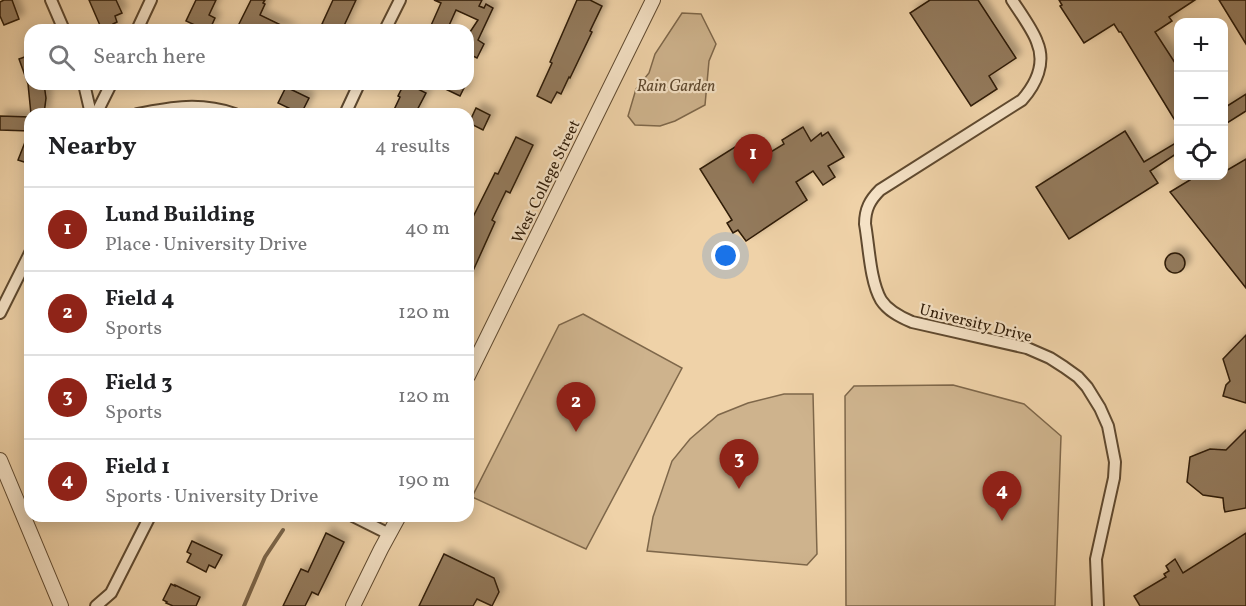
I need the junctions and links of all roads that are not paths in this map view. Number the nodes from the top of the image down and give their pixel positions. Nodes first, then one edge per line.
1 (51, 0) edge
2 (151, 0) edge
3 (400, 0) edge
4 (653, 0) edge
5 (1012, 0) edge
6 (61, 24) edge
7 (140, 24) edge
8 (388, 24) edge
9 (85, 90) edge
10 (108, 90) edge
11 (356, 90) edge
12 (90, 108) edge
13 (99, 108) edge
14 (167, 108) edge
15 (212, 108) edge
16 (348, 108) edge
17 (24, 265) edge
18 (0, 313) edge
19 (474, 364) edge
20 (0, 460) edge
21 (24, 517) edge
22 (26, 522) edge
23 (147, 522) edge
24 (365, 522) edge
25 (396, 522) edge
26 (389, 534) junction
27 (62, 606) edge
28 (96, 606) edge
29 (353, 606) edge
30 (1098, 606) edge

1 - 6 street
2 - 7 street
3 - 8 street
4 - 19 street, West College Street
5 - 30 street, University Drive
9 - 12 street
10 - 13 street
11 - 16 street
14 - 15 street
17 - 18 street
20 - 21 street
22 - 27 street
23 - 28 street
24 - 26 street
25 - 26 street
26 - 29 street

